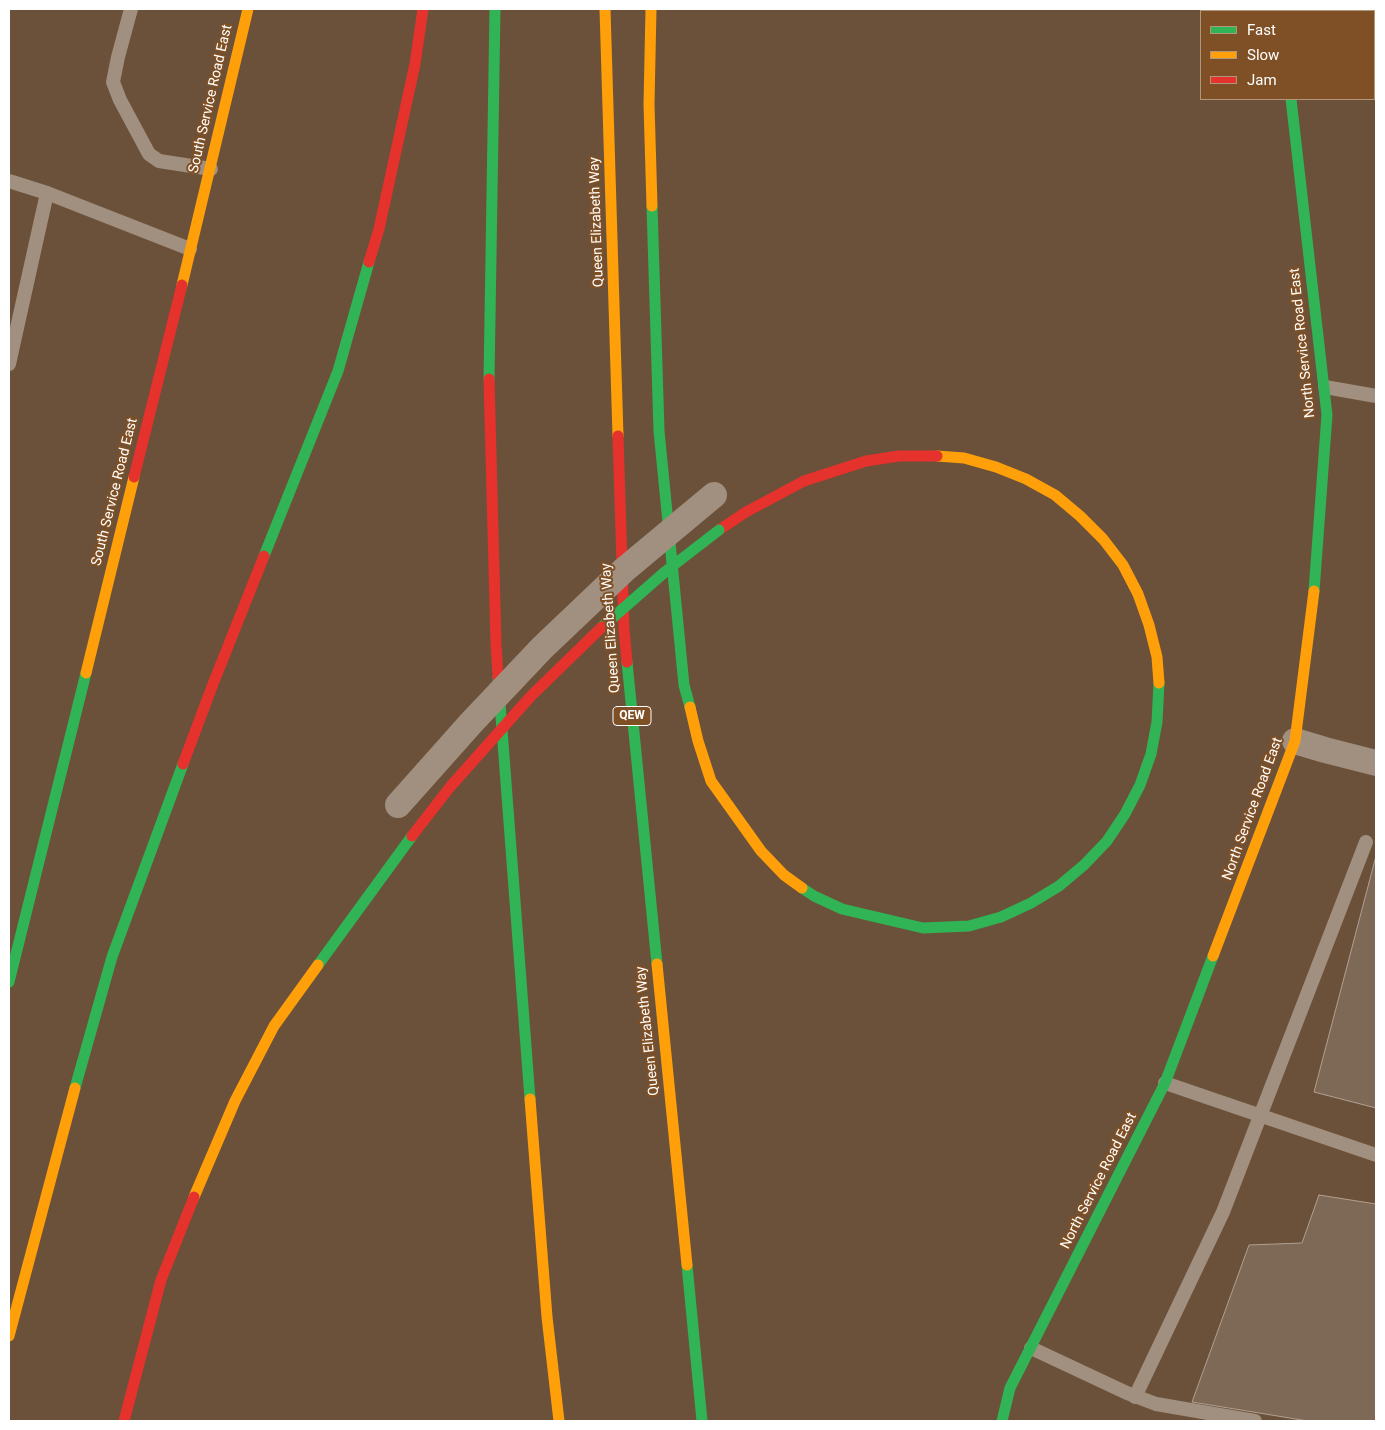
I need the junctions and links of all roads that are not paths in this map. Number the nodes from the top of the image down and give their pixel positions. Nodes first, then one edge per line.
1 (131, 9) edge
2 (248, 9) edge
3 (423, 9) edge
4 (495, 9) edge
5 (605, 9) edge
6 (651, 9) edge
7 (1291, 100) edge
8 (211, 169) junction
9 (9, 181) edge
10 (47, 193) junction
11 (190, 249) junction
12 (9, 364) edge
13 (1325, 387) junction
14 (1376, 396) edge
15 (714, 495) dead end
16 (1295, 741) junction
17 (1376, 763) edge
18 (398, 805) dead end
19 (1366, 842) dead end
20 (9, 982) edge
21 (1165, 1083) junction
22 (1261, 1116) junction
23 (1376, 1155) edge
24 (9, 1336) edge
25 (1031, 1348) junction
26 (1135, 1397) junction
27 (124, 1421) edge
28 (559, 1421) edge
29 (702, 1421) edge
30 (1002, 1421) edge
31 (1255, 1421) edge

1 - 8 lane
2 - 8 main road, South Service Road East
3 - 24 main road
4 - 28 main road
5 - 29 main road, Queen Elizabeth Way / QEW
6 - 27 main road, bridge
7 - 13 main road, North Service Road East
8 - 11 main road, South Service Road East
9 - 10 lane
10 - 11 lane
10 - 12 lane
11 - 20 main road, South Service Road East
13 - 14 lane
13 - 16 main road, North Service Road East
15 - 18 street, bridge
16 - 17 street
16 - 21 main road, North Service Road East
19 - 22 lane
21 - 22 lane
21 - 25 main road, North Service Road East
22 - 23 lane
22 - 26 lane
25 - 26 lane
25 - 30 main road, North Service Road East
26 - 31 lane

